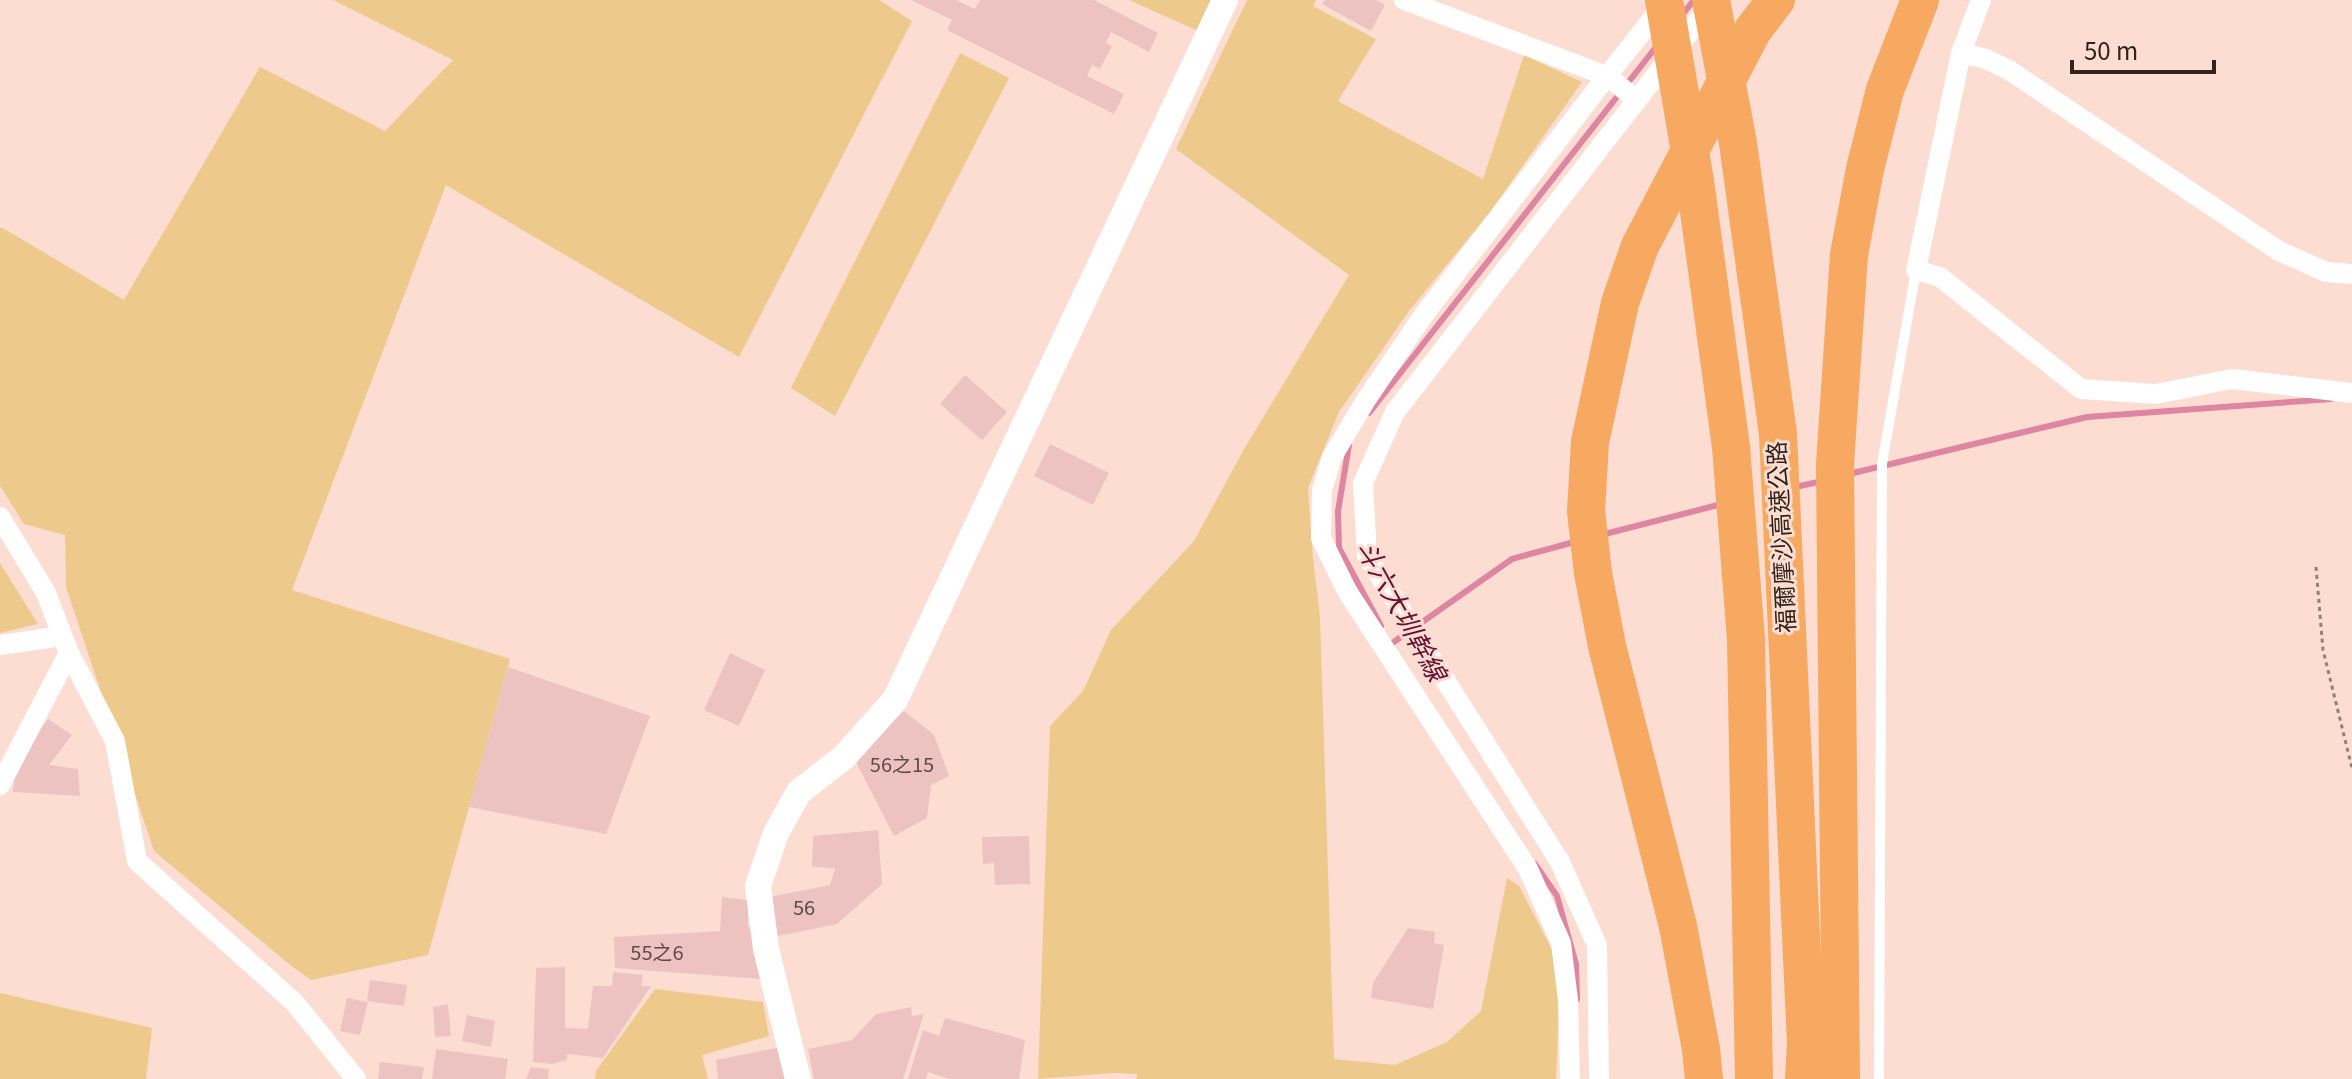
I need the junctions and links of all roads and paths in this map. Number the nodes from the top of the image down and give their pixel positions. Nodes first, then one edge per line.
1 (1225, 0) edge
2 (1404, 0) edge
3 (1666, 0) edge
4 (1713, 0) edge
5 (1776, 0) edge
6 (1920, 0) edge
7 (1981, 0) edge
8 (1961, 53) junction
9 (1607, 76) junction
10 (1637, 100) junction
11 (1916, 270) junction
12 (2352, 274) edge
13 (2352, 393) edge
14 (0, 517) edge
15 (2316, 567) dead end
16 (66, 644) junction
17 (0, 645) edge
18 (2352, 768) edge
19 (0, 785) edge
20 (356, 1079) edge
21 (798, 1079) edge
22 (1570, 1079) edge
23 (1599, 1079) edge
24 (1704, 1079) edge
25 (1754, 1079) edge
26 (1804, 1079) edge
27 (1841, 1079) edge
28 (1879, 1079) edge

1 - 21 street
2 - 9 street
3 - 9 street
3 - 25 highway, 福爾摩沙高速公路
4 - 10 street
4 - 26 highway, 福爾摩沙高速公路
5 - 24 highway
6 - 27 highway
7 - 8 street
8 - 11 street
8 - 12 street
9 - 10 street
9 - 22 street
10 - 23 street
11 - 13 street
11 - 28 lane
14 - 16 street
15 - 18 path
16 - 17 street
16 - 19 street
16 - 20 street

